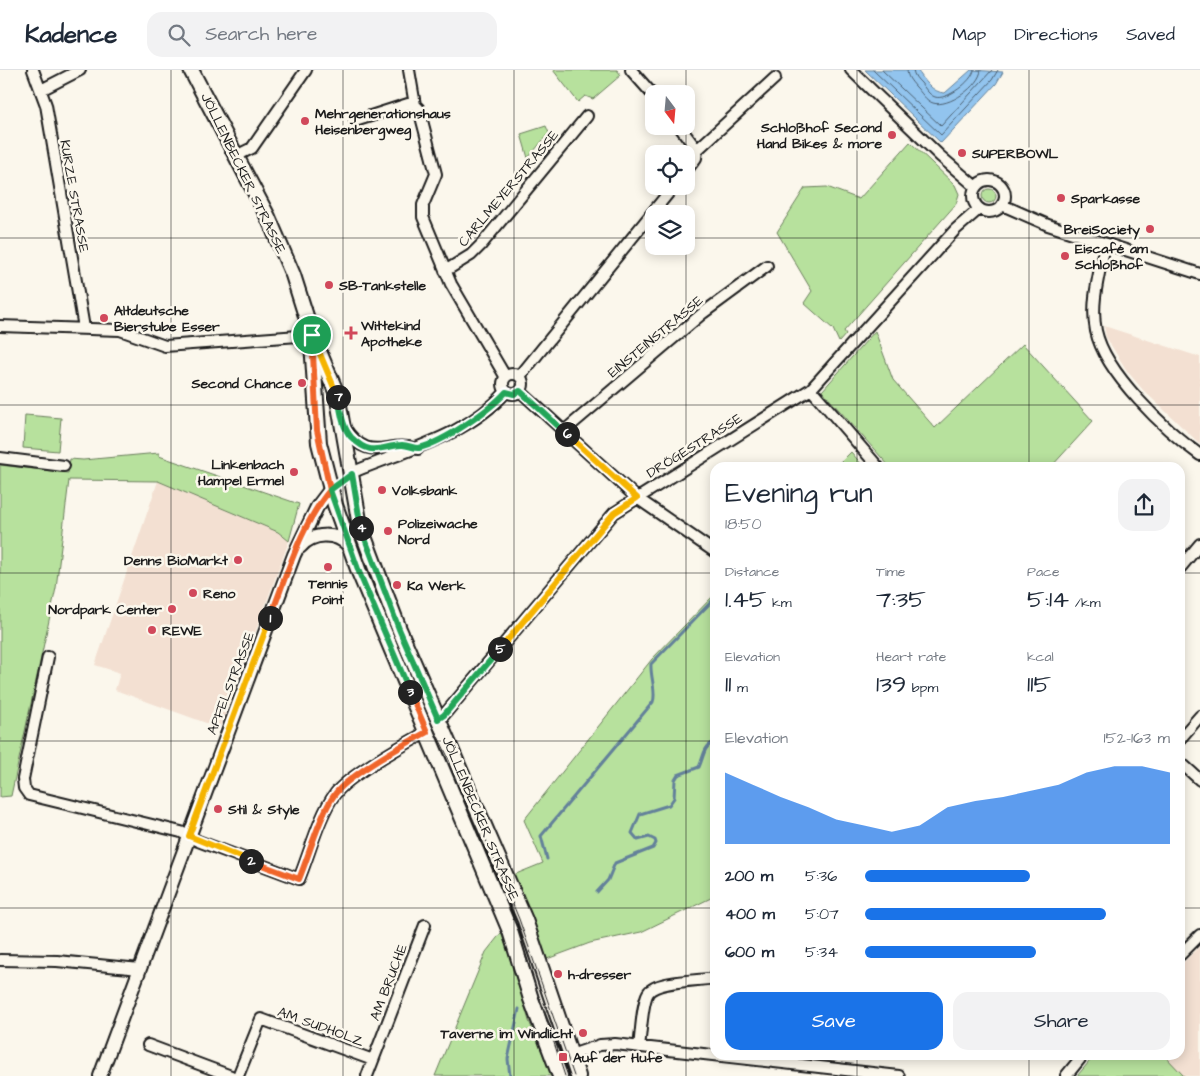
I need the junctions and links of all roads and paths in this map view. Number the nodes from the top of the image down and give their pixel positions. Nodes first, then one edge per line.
1 (33, 70) edge
2 (80, 70) edge
3 (191, 70) edge
4 (306, 70) edge
5 (409, 70) edge
6 (631, 70) edge
7 (851, 70) edge
8 (776, 78) dead end
9 (645, 86) edge
10 (41, 90) junction
11 (415, 105) junction
12 (587, 116) dead end
13 (355, 121) dead end
14 (686, 135) edge
15 (697, 150) junction
16 (236, 156) junction
17 (695, 159) edge
18 (976, 187) junction
19 (667, 195) edge
20 (1002, 205) junction
21 (979, 209) junction
22 (1105, 244) junction
23 (767, 266) dead end
24 (445, 271) junction
25 (1200, 274) edge
26 (0, 326) edge
27 (84, 328) junction
28 (312, 335) junction
29 (506, 376) junction
30 (520, 376) junction
31 (810, 389) junction
32 (520, 391) junction
33 (506, 392) junction
34 (344, 427) junction
35 (564, 431) junction
36 (418, 449) junction
37 (1200, 455) edge
38 (0, 458) edge
39 (875, 462) edge
40 (64, 466) dead end
41 (352, 474) junction
42 (330, 490) junction
43 (637, 498) junction
44 (1200, 544) edge
45 (349, 546) junction
46 (710, 549) edge
47 (294, 555) junction
48 (1185, 562) edge
49 (48, 658) dead end
50 (1200, 716) edge
51 (438, 719) junction
52 (427, 732) junction
53 (1185, 733) edge
54 (1185, 766) edge
55 (1200, 780) edge
56 (189, 836) junction
57 (424, 925) dead end
58 (1200, 935) edge
59 (1185, 950) edge
60 (0, 960) edge
61 (140, 969) junction
62 (710, 979) edge
63 (148, 1045) dead end
64 (639, 1047) junction
65 (571, 1055) junction
66 (710, 1055) edge
67 (373, 1060) junction
68 (755, 1060) edge
69 (1079, 1060) edge
70 (100, 1076) edge
71 (231, 1076) edge
72 (238, 1076) edge
73 (367, 1076) edge
74 (560, 1076) edge
75 (578, 1076) edge
76 (898, 1076) edge
77 (1066, 1076) edge

1 - 10 street, KURZE STRASSE
2 - 10 street
3 - 16 main road, JÖLLENBECKER STRASSE
4 - 16 street
5 - 11 street
6 - 9 street
7 - 18 street
8 - 15 street
10 - 27 street, KURZE STRASSE
11 - 13 street
11 - 24 street
12 - 24 street, CARLMEYERSTRASSE
14 - 15 street
15 - 17 street
16 - 28 main road, JÖLLENBECKER STRASSE
18 - 20 street
18 - 21 street
19 - 30 street
20 - 21 street
20 - 22 street
21 - 31 street, DRÖGESTRASSE
22 - 25 street
22 - 37 street
23 - 35 street, EINSTEINSTRASSE
24 - 29 street
26 - 27 street
27 - 28 street
28 - 34 main road, JÖLLENBECKER STRASSE
28 - 42 main road, JÖLLENBECKER STRASSE
29 - 30 street
29 - 33 street
30 - 32 street
31 - 39 street
31 - 43 street, DRÖGESTRASSE
32 - 33 street
32 - 35 street
33 - 36 street
34 - 36 street
34 - 41 main road, JÖLLENBECKER STRASSE
35 - 43 street
36 - 41 street
38 - 40 street
41 - 42 main road
41 - 51 main road, JÖLLENBECKER STRASSE
42 - 45 main road, JÖLLENBECKER STRASSE
42 - 47 street, APFELSTRASSE
43 - 46 street
43 - 51 street, DRÖGESTRASSE
44 - 48 street
45 - 47 street
45 - 52 main road, JÖLLENBECKER STRASSE
47 - 56 street, APFELSTRASSE
49 - 56 street
50 - 53 street
51 - 65 main road, JÖLLENBECKER STRASSE
52 - 56 street, JÖLLENBECKER STRASSE
52 - 74 main road, JÖLLENBECKER STRASSE
54 - 55 street
56 - 61 street, APFELSTRASSE
57 - 67 street, AM BRUCHE
58 - 59 street
60 - 61 street
61 - 70 street, APFELSTRASSE
62 - 64 street
63 - 71 street
64 - 65 street
64 - 66 street
65 - 75 main road, JÖLLENBECKER STRASSE
67 - 72 street, AM SUDHOLZ
67 - 73 street, AM BRUCHE
68 - 76 street
69 - 77 street

